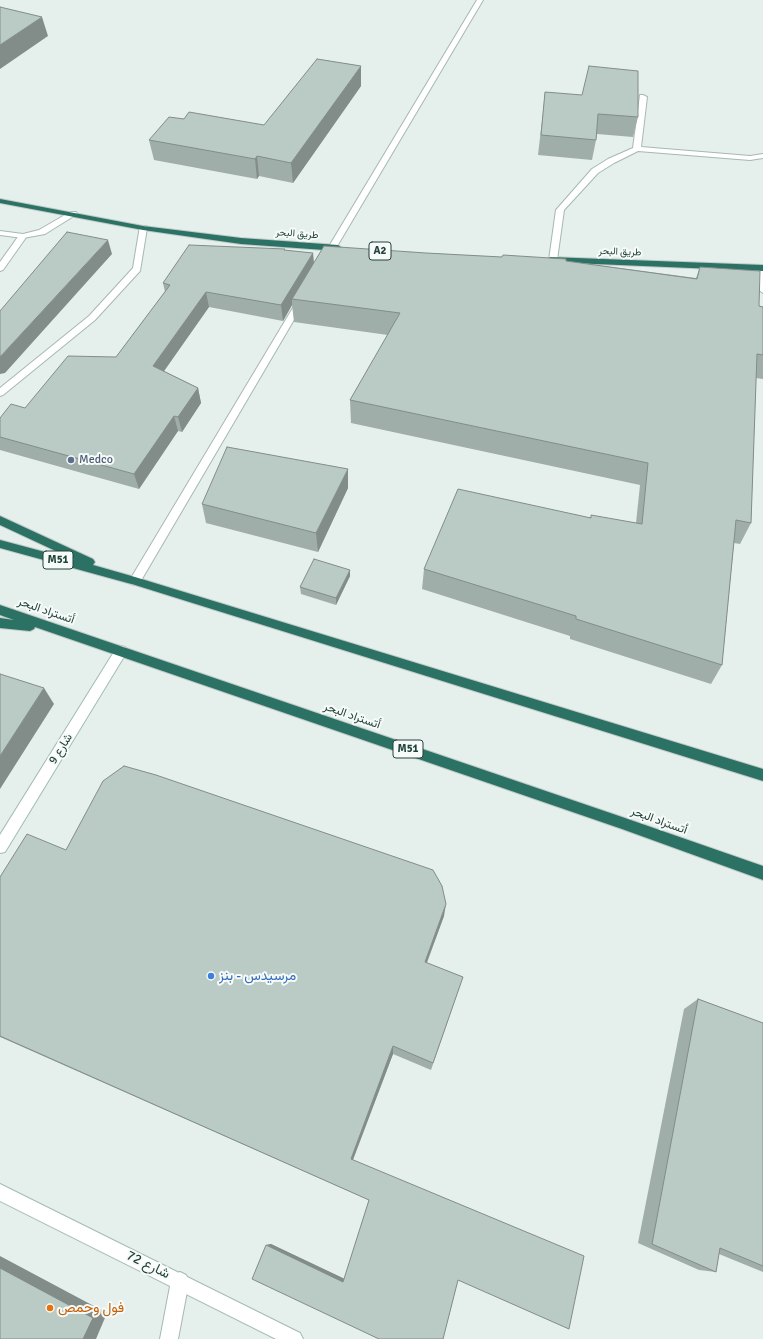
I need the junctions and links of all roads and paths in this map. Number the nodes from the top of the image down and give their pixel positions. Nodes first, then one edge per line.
1 (480, 0) edge
2 (643, 97) dead end
3 (637, 149) junction
4 (763, 156) edge
5 (0, 201) edge
6 (73, 214) junction
7 (143, 228) junction
8 (0, 233) edge
9 (23, 236) junction
10 (348, 249) edge
11 (330, 251) junction
12 (549, 260) joint
13 (0, 268) edge
14 (762, 268) edge
15 (763, 290) edge
16 (304, 296) edge
17 (0, 393) edge
18 (0, 520) edge
19 (0, 544) edge
20 (117, 576) junction
21 (134, 581) junction
22 (0, 610) edge
23 (0, 623) edge
24 (52, 628) junction
25 (121, 651) junction
26 (763, 774) edge
27 (0, 847) edge
28 (763, 873) edge
29 (0, 1192) edge
30 (180, 1280) junction
31 (169, 1339) edge
32 (294, 1339) edge

1 - 11 street
2 - 3 street
3 - 4 street
3 - 12 street
5 - 6 highway, طريق البحر
6 - 7 highway, طريق البحر
6 - 9 street
7 - 11 highway, طريق البحر
7 - 17 street
8 - 9 street
9 - 13 street
10 - 11 highway, طريق البحر
12 - 14 highway, طريق البحر
14 - 15 street
16 - 21 street
18 - 20 highway
19 - 20 highway, M51
20 - 21 highway, M51
21 - 26 highway, M51
22 - 24 highway, أتستراد البحر / M51
23 - 24 highway
24 - 25 highway, أتستراد البحر / M51
25 - 27 street, شارع 9
25 - 28 highway, أتستراد البحر / M51
29 - 30 street, شارع 72
30 - 31 street
30 - 32 street, شارع 72

